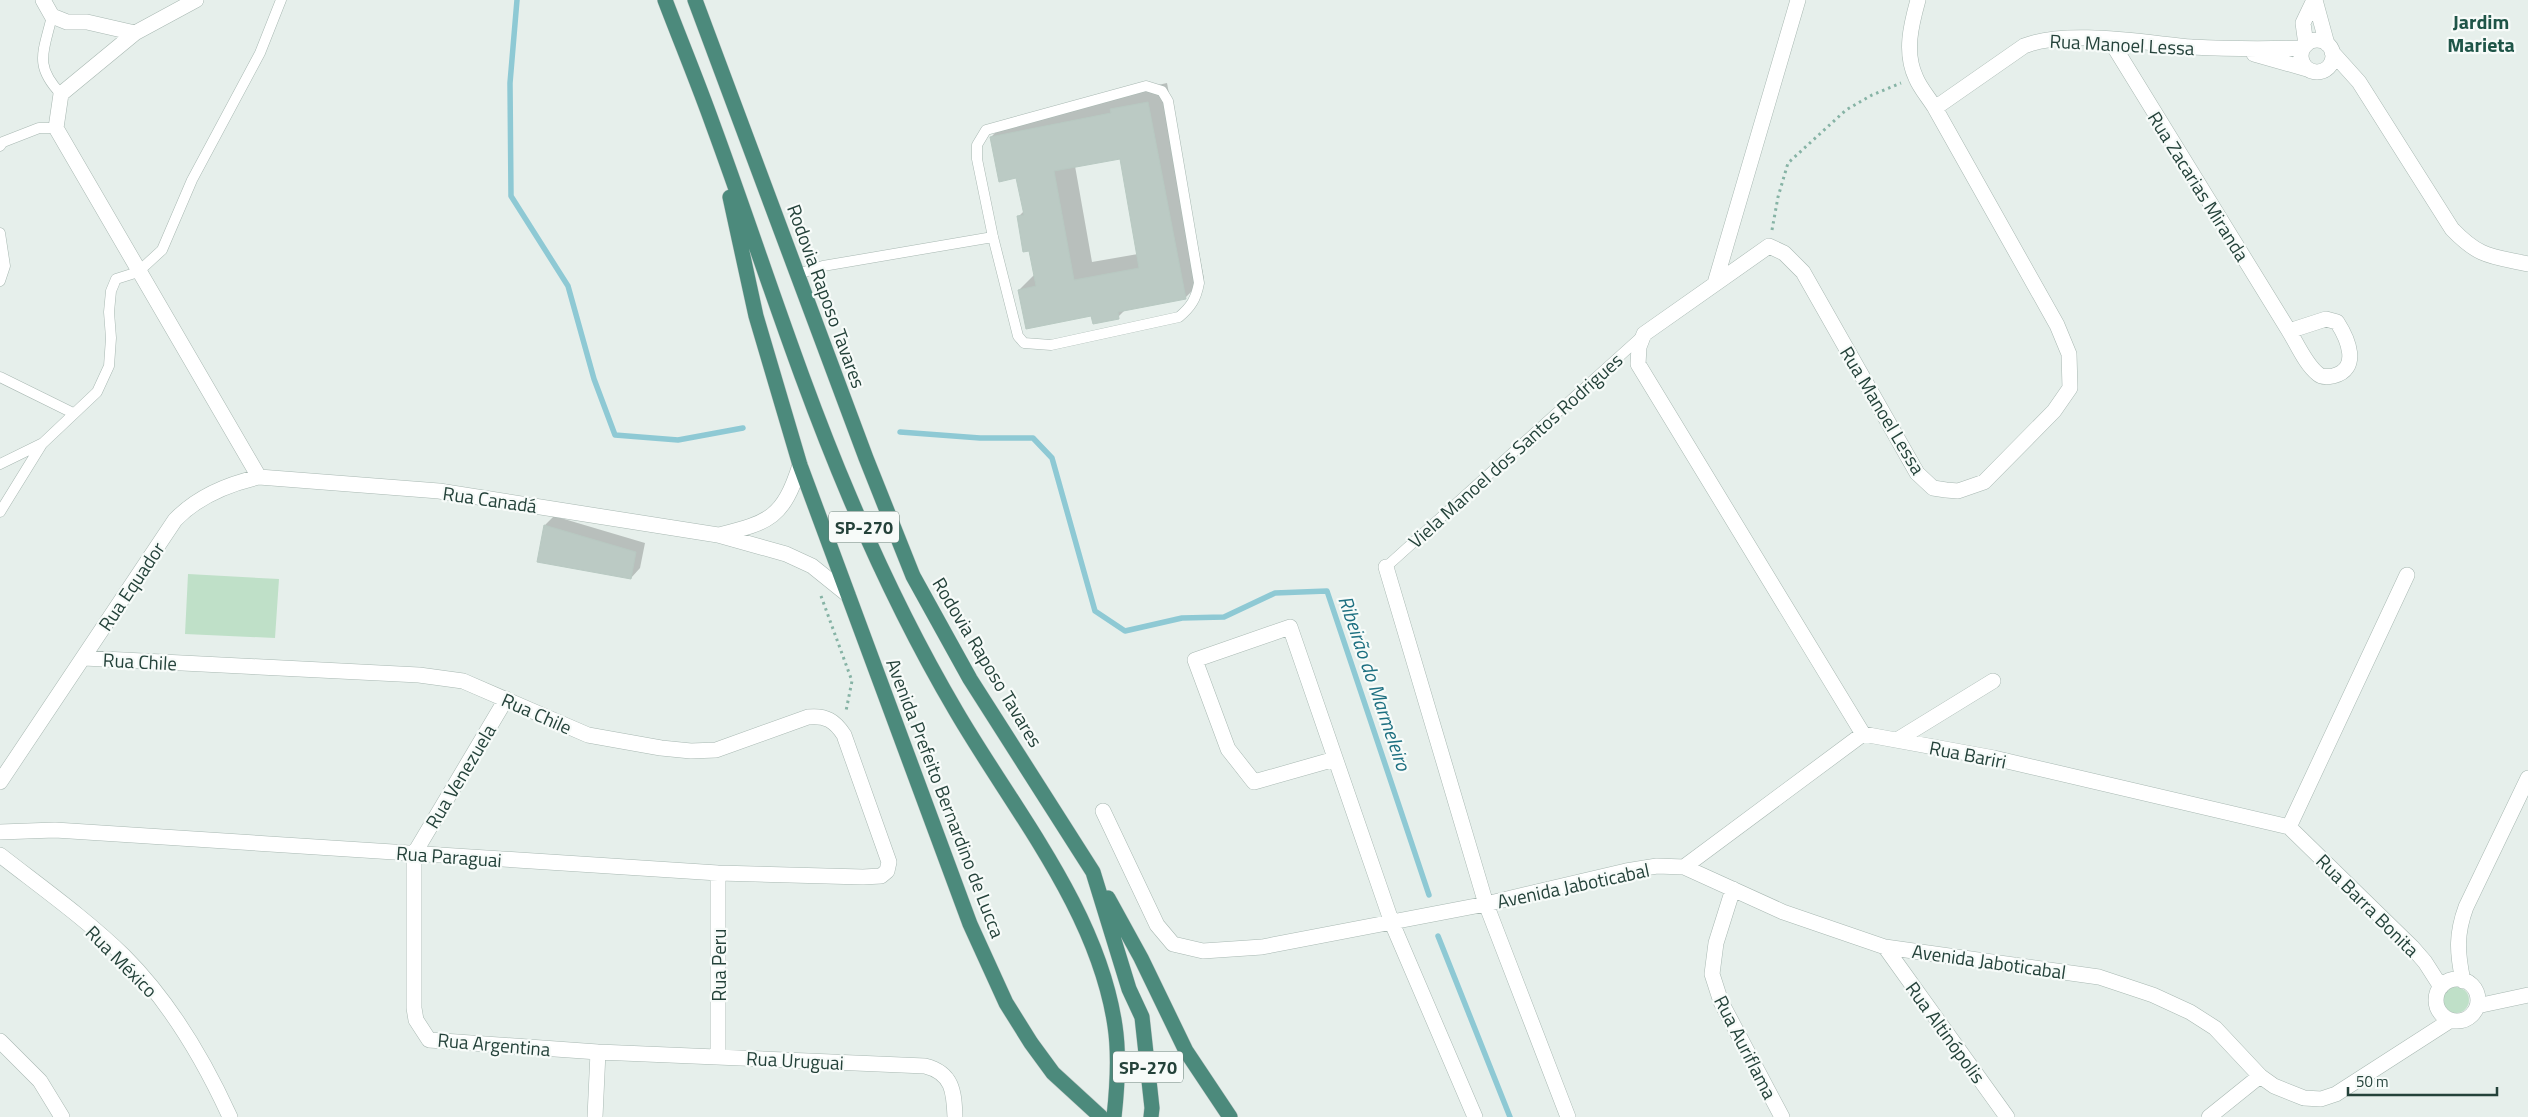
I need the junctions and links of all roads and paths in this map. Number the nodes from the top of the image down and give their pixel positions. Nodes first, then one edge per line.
1 (43, 0) edge
2 (196, 0) edge
3 (281, 0) edge
4 (665, 0) edge
5 (695, 0) edge
6 (1798, 0) edge
7 (1918, 0) edge
8 (2315, 0) edge
9 (52, 16) junction
10 (135, 33) junction
11 (2110, 40) junction
12 (2305, 46) junction
13 (2329, 48) junction
14 (2236, 49) junction
15 (2327, 68) junction
16 (2307, 69) junction
17 (1915, 77) junction
18 (2360, 82) junction
19 (61, 94) junction
20 (1935, 108) junction
21 (713, 125) junction
22 (56, 128) junction
23 (0, 146) edge
24 (0, 233) edge
25 (993, 237) junction
26 (1769, 246) junction
27 (2528, 264) edge
28 (138, 272) junction
29 (798, 274) junction
30 (0, 281) edge
31 (1715, 283) junction
32 (2289, 331) dead end
33 (1644, 334) junction
34 (0, 377) edge
35 (73, 413) junction
36 (43, 444) junction
37 (0, 464) edge
38 (800, 465) junction
39 (260, 477) junction
40 (0, 512) edge
41 (718, 536) junction
42 (1386, 567) joint
43 (2407, 575) dead end
44 (819, 591) dead end
45 (848, 595) junction
46 (84, 658) junction
47 (1993, 681) dead end
48 (506, 699) junction
49 (842, 732) junction
50 (1863, 734) junction
51 (1897, 740) junction
52 (1336, 759) junction
53 (2528, 778) edge
54 (0, 782) edge
55 (1104, 811) dead end
56 (2289, 828) junction
57 (0, 832) edge
58 (414, 854) junction
59 (0, 855) edge
60 (1684, 867) junction
61 (1093, 872) junction
62 (718, 873) junction
63 (1733, 889) junction
64 (1486, 904) junction
65 (1392, 923) junction
66 (1885, 947) junction
67 (2463, 980) junction
68 (2441, 987) junction
69 (2528, 995) edge
70 (2477, 1006) junction
71 (2451, 1020) junction
72 (0, 1041) edge
73 (598, 1052) junction
74 (718, 1056) junction
75 (2260, 1076) junction
76 (62, 1117) edge
77 (230, 1117) edge
78 (594, 1117) edge
79 (955, 1117) edge
80 (1101, 1117) edge
81 (1114, 1117) edge
82 (1151, 1117) edge
83 (1230, 1117) edge
84 (1475, 1117) edge
85 (1568, 1117) edge
86 (1782, 1117) edge
87 (2007, 1117) edge
88 (2209, 1117) edge

1 - 9 street
2 - 10 street
3 - 28 lane
4 - 21 highway, SP-270
5 - 29 highway, Rodovia Raposo Tavares / SP-270
6 - 31 street
7 - 17 street
8 - 12 street
8 - 13 street
9 - 10 street
9 - 19 lane
10 - 19 street
11 - 14 street, Rua Manoel Lessa
11 - 20 street, Rua Manoel Lessa
11 - 32 street, Rua Zacarias Miranda
12 - 13 street, Rua Manoel Lessa
12 - 14 street, Rua Manoel Lessa
12 - 16 street
13 - 15 street
13 - 18 street
14 - 16 street, Rua Manoel Lessa
15 - 16 street, Rua Manoel Lessa
15 - 18 street, Rua Manoel Lessa
17 - 20 street
17 - 26 path
18 - 27 street
19 - 22 street
20 - 26 street, Rua Manoel Lessa
21 - 38 highway, Avenida Prefeito Bernardino de Lucca
21 - 81 highway, SP-270
22 - 23 lane
22 - 28 street
24 - 30 lane
25 - 25 lane
25 - 29 lane
26 - 31 street
28 - 35 lane
28 - 39 street
29 - 61 highway, Rodovia Raposo Tavares / SP-270
31 - 33 street
33 - 42 lane, Viela Manoel dos Santos Rodrigues
33 - 50 street
34 - 35 lane
35 - 36 lane
36 - 37 lane
36 - 40 lane
38 - 41 street
38 - 45 highway, Avenida Prefeito Bernardino de Lucca
39 - 41 street, Rua Canadá
39 - 46 street, Rua Equador
41 - 45 street, Rua Canadá
42 - 64 street
43 - 56 street
44 - 49 path
45 - 80 highway, Avenida Prefeito Bernardino de Lucca
46 - 48 street, Rua Chile
46 - 54 street, Rua Equador
47 - 51 street
48 - 49 street, Rua Chile
48 - 58 street, Rua Venezuela
49 - 62 street, Rua Paraguai
50 - 51 street, Rua Bariri
50 - 60 street
51 - 56 street, Rua Bariri
52 - 52 street
52 - 65 street
53 - 67 street
55 - 65 street
56 - 68 street, Rua Barra Bonita
57 - 58 street, Rua Paraguai
58 - 62 street, Rua Paraguai
58 - 73 street, Rua Argentina
59 - 77 street, Rua México
60 - 63 street, Avenida Jaboticabal
60 - 64 street, Avenida Jaboticabal
61 - 82 highway, Rodovia Raposo Tavares / SP-270
61 - 83 highway
62 - 74 street, Rua Peru
63 - 66 street, Avenida Jaboticabal
63 - 86 street, Rua Auriflama
64 - 65 street, Avenida Jaboticabal
64 - 85 street
65 - 84 street
66 - 75 street, Avenida Jaboticabal
66 - 87 street, Rua Altinópolis
67 - 68 street
67 - 70 street
68 - 71 street
69 - 70 street
70 - 71 street
71 - 75 street, Avenida Jaboticabal
72 - 76 street
73 - 74 street, Rua Uruguai
73 - 78 street
74 - 79 street, Rua Uruguai
75 - 88 street

